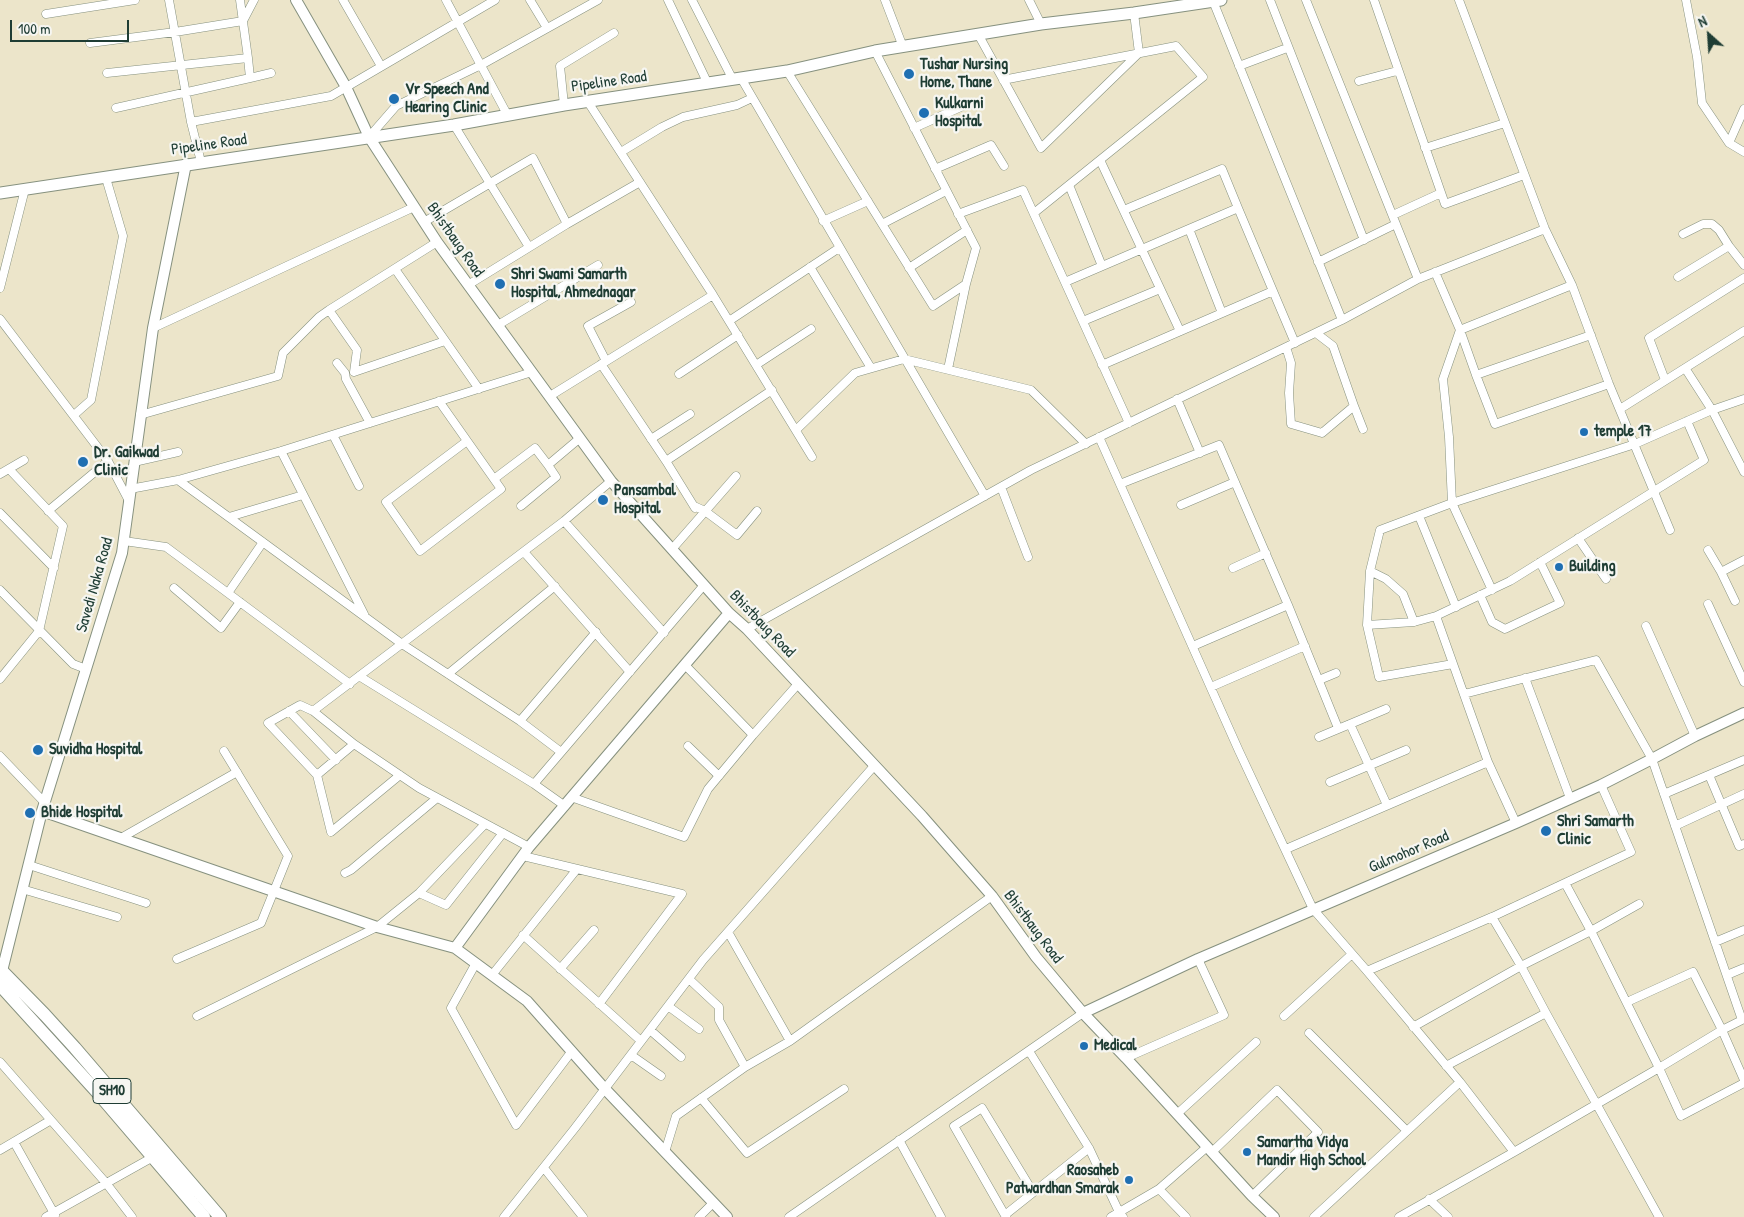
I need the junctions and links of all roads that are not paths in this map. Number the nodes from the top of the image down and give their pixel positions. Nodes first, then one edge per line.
1 (135, 0) edge
2 (169, 0) edge
3 (240, 0) edge
4 (254, 0) edge
5 (296, 0) edge
6 (343, 0) edge
7 (446, 0) edge
8 (495, 0) edge
9 (530, 0) edge
10 (598, 0) edge
11 (668, 0) edge
12 (692, 0) edge
13 (885, 0) edge
14 (1029, 0) edge
15 (1270, 0) edge
16 (1306, 0) edge
17 (1374, 0) edge
18 (1459, 0) edge
19 (1686, 0) edge
20 (1217, 1) edge
21 (1179, 3) edge
22 (46, 14) dead end
23 (1134, 14) junction
24 (243, 21) junction
25 (458, 22) junction
26 (1041, 24) junction
27 (547, 28) junction
28 (175, 32) junction
29 (614, 33) dead end
30 (978, 34) junction
31 (90, 43) dead end
32 (903, 47) junction
33 (1288, 48) junction
34 (875, 51) junction
35 (1139, 53) junction
36 (248, 58) junction
37 (481, 65) junction
38 (181, 66) junction
39 (381, 66) junction
40 (1239, 66) junction
41 (787, 71) junction
42 (1397, 71) junction
43 (107, 73) dead end
44 (271, 73) dead end
45 (250, 78) junction
46 (737, 79) junction
47 (1003, 80) junction
48 (1359, 81) dead end
49 (708, 84) junction
50 (346, 87) junction
51 (186, 92) junction
52 (752, 98) junction
53 (588, 102) junction
54 (564, 105) junction
55 (963, 106) dead end
56 (116, 108) dead end
57 (1744, 109) edge
58 (508, 116) junction
59 (191, 122) junction
60 (1505, 123) junction
61 (454, 126) junction
62 (914, 128) junction
63 (369, 137) junction
64 (1729, 143) junction
65 (1425, 148) junction
66 (621, 152) junction
67 (1744, 152) edge
68 (1100, 160) junction
69 (201, 162) junction
70 (186, 164) junction
71 (1004, 166) dead end
72 (935, 169) junction
73 (1524, 175) junction
74 (106, 178) junction
75 (640, 182) junction
76 (490, 183) junction
77 (1069, 185) junction
78 (25, 189) junction
79 (946, 191) junction
80 (0, 193) edge
81 (1441, 194) junction
82 (868, 201) junction
83 (414, 207) junction
84 (1238, 208) junction
85 (1124, 210) junction
86 (1034, 213) junction
87 (958, 214) junction
88 (1393, 215) junction
89 (824, 221) junction
90 (424, 222) junction
91 (566, 224) junction
92 (882, 224) junction
93 (1396, 224) junction
94 (1189, 229) junction
95 (1546, 229) junction
96 (967, 230) junction
97 (1683, 234) dead end
98 (1364, 240) junction
99 (437, 242) junction
100 (1729, 246) junction
101 (529, 248) junction
102 (839, 248) junction
103 (1141, 250) junction
104 (1318, 262) junction
105 (598, 265) dead end
106 (1744, 265) edge
107 (1102, 266) junction
108 (810, 267) junction
109 (909, 268) junction
110 (395, 270) junction
111 (1435, 272) junction
112 (1678, 277) dead end
113 (1744, 278) edge
114 (1418, 279) junction
115 (1065, 282) junction
116 (966, 284) junction
117 (1572, 284) junction
118 (468, 285) junction
119 (0, 288) edge
120 (1160, 289) junction
121 (1272, 290) junction
122 (713, 295) junction
123 (631, 302) dead end
124 (329, 310) junction
125 (1222, 312) junction
126 (0, 319) edge
127 (1342, 320) junction
128 (729, 321) junction
129 (1083, 321) junction
130 (498, 325) junction
131 (152, 328) junction
132 (811, 329) dead end
133 (1460, 330) junction
134 (1180, 331) junction
135 (1744, 331) edge
136 (1316, 333) junction
137 (738, 335) junction
138 (1590, 336) junction
139 (445, 341) junction
140 (1294, 343) junction
141 (1286, 348) junction
142 (904, 359) junction
143 (604, 362) junction
144 (337, 363) dead end
145 (756, 365) junction
146 (1102, 365) junction
147 (871, 368) junction
148 (1685, 368) junction
149 (948, 369) junction
150 (532, 372) junction
151 (350, 373) junction
152 (679, 374) dead end
153 (1476, 375) junction
154 (1665, 380) junction
155 (1609, 384) junction
156 (479, 388) junction
157 (772, 390) junction
158 (550, 396) junction
159 (1177, 399) junction
160 (1744, 399) edge
161 (439, 401) junction
162 (1354, 406) junction
163 (1620, 409) junction
164 (1712, 410) junction
165 (690, 414) dead end
166 (74, 415) junction
167 (140, 415) junction
168 (1687, 422) junction
169 (370, 423) junction
170 (1129, 423) junction
171 (1363, 429) dead end
172 (796, 430) junction
173 (333, 435) junction
174 (1099, 437) junction
175 (580, 438) junction
176 (651, 439) junction
177 (467, 441) junction
178 (1086, 444) junction
179 (1635, 444) junction
180 (281, 451) junction
181 (178, 452) dead end
182 (1200, 453) junction
183 (812, 457) dead end
184 (24, 460) dead end
185 (108, 461) junction
186 (666, 461) junction
187 (134, 462) junction
188 (548, 465) junction
189 (9, 469) junction
190 (1744, 471) edge
191 (0, 474) edge
192 (736, 476) dead end
193 (494, 479) junction
194 (178, 480) junction
195 (612, 481) junction
196 (1235, 482) junction
197 (1120, 484) junction
198 (359, 486) dead end
199 (1001, 487) junction
200 (130, 489) junction
201 (1654, 491) junction
202 (303, 495) junction
203 (985, 496) junction
204 (130, 502) junction
205 (1452, 503) junction
206 (1181, 505) dead end
207 (521, 506) dead end
208 (48, 510) junction
209 (756, 511) dead end
210 (0, 513) edge
211 (703, 514) junction
212 (1419, 516) junction
213 (229, 517) junction
214 (564, 521) junction
215 (1670, 530) dead end
216 (1578, 538) junction
217 (124, 541) junction
218 (263, 542) junction
219 (673, 548) junction
220 (1708, 550) dead end
221 (524, 552) junction
222 (1266, 553) junction
223 (1028, 557) dead end
224 (1744, 560) edge
225 (1540, 562) junction
226 (54, 568) junction
227 (1233, 568) dead end
228 (1370, 571) junction
229 (1721, 572) junction
230 (1606, 580) dead end
231 (704, 585) junction
232 (555, 586) junction
233 (174, 588) dead end
234 (0, 590) edge
235 (1492, 590) junction
236 (228, 593) junction
237 (1480, 595) junction
238 (1734, 601) dead end
239 (240, 602) junction
240 (1708, 604) dead end
241 (1288, 605) junction
242 (1456, 607) junction
243 (729, 613) junction
244 (365, 616) junction
245 (1436, 616) junction
246 (1414, 622) junction
247 (1367, 626) junction
248 (1646, 626) dead end
249 (746, 629) junction
250 (39, 631) junction
251 (596, 632) junction
252 (664, 633) junction
253 (402, 644) junction
254 (1193, 646) junction
255 (1305, 646) junction
256 (1453, 664) junction
257 (685, 665) junction
258 (86, 669) junction
259 (630, 672) junction
260 (1336, 673) dead end
261 (2, 674) edge
262 (448, 674) junction
263 (359, 676) junction
264 (1525, 678) junction
265 (1319, 680) junction
266 (1744, 682) edge
267 (350, 684) junction
268 (798, 684) junction
269 (1211, 687) junction
270 (1464, 694) junction
271 (1386, 709) dead end
272 (289, 711) junction
273 (313, 711) junction
274 (1744, 713) edge
275 (520, 721) junction
276 (1350, 724) junction
277 (1338, 728) junction
278 (753, 735) junction
279 (1695, 736) junction
280 (1318, 737) dead end
281 (354, 744) junction
282 (688, 746) dead end
283 (1406, 750) dead end
284 (224, 751) dead end
285 (561, 752) junction
286 (0, 756) edge
287 (1652, 759) junction
288 (336, 760) junction
289 (1744, 760) edge
290 (1488, 762) junction
291 (874, 766) junction
292 (1368, 766) junction
293 (237, 772) junction
294 (317, 775) junction
295 (400, 775) junction
296 (1709, 775) junction
297 (719, 776) junction
298 (1330, 782) dead end
299 (534, 784) junction
300 (1600, 785) junction
301 (1664, 794) junction
302 (1744, 794) edge
303 (571, 797) junction
304 (437, 798) junction
305 (1570, 798) junction
306 (1721, 804) junction
307 (1387, 805) junction
308 (565, 806) junction
309 (43, 807) junction
310 (1516, 823) junction
311 (485, 824) junction
312 (1675, 826) junction
313 (503, 833) junction
314 (121, 838) junction
315 (1744, 844) edge
316 (1286, 849) junction
317 (526, 851) junction
318 (29, 865) junction
319 (577, 869) junction
320 (345, 874) dead end
321 (1565, 883) junction
322 (22, 890) junction
323 (273, 892) junction
324 (418, 893) junction
325 (992, 896) junction
326 (146, 903) dead end
327 (1638, 904) dead end
328 (1313, 909) junction
329 (117, 917) dead end
330 (1492, 917) junction
331 (377, 927) junction
332 (594, 930) dead end
333 (1744, 930) edge
334 (1591, 931) junction
335 (728, 932) junction
336 (523, 935) junction
337 (1716, 942) junction
338 (455, 948) junction
339 (1352, 954) junction
340 (177, 959) dead end
341 (1198, 959) junction
342 (476, 963) junction
343 (1522, 966) junction
344 (1744, 968) edge
345 (560, 969) junction
346 (1367, 971) junction
347 (1, 972) edge
348 (492, 975) junction
349 (1727, 975) junction
350 (689, 979) junction
351 (0, 985) edge
352 (1627, 1002) junction
353 (599, 1004) junction
354 (668, 1006) junction
355 (1546, 1013) junction
356 (1083, 1014) junction
357 (197, 1016) dead end
358 (1284, 1016) dead end
359 (1413, 1027) junction
360 (699, 1029) dead end
361 (650, 1030) junction
362 (1722, 1030) junction
363 (1309, 1033) dead end
364 (641, 1041) junction
365 (790, 1041) junction
366 (1256, 1042) dead end
367 (572, 1051) junction
368 (1029, 1051) junction
369 (631, 1055) junction
370 (681, 1057) dead end
371 (1126, 1058) junction
372 (0, 1062) edge
373 (1446, 1066) junction
374 (745, 1067) junction
375 (1659, 1068) junction
376 (661, 1076) dead end
377 (1460, 1082) junction
378 (1744, 1082) edge
379 (605, 1089) junction
380 (844, 1089) dead end
381 (701, 1098) junction
382 (1597, 1103) junction
383 (1177, 1114) junction
384 (51, 1120) junction
385 (1407, 1131) junction
386 (899, 1140) junction
387 (14, 1142) junction
388 (1089, 1148) junction
389 (0, 1150) edge
390 (1209, 1150) junction
391 (664, 1152) junction
392 (1514, 1152) junction
393 (153, 1157) junction
394 (544, 1168) junction
395 (106, 1183) junction
396 (1159, 1189) junction
397 (1033, 1192) junction
398 (1252, 1196) junction
399 (1429, 1199) junction
400 (713, 1203) junction
401 (204, 1214) edge
402 (1121, 1215) edge
403 (52, 1216) edge
404 (1006, 1216) edge
405 (132, 1217) edge
406 (220, 1217) edge
407 (504, 1217) edge
408 (584, 1217) edge
409 (699, 1217) edge
410 (727, 1217) edge
411 (789, 1217) edge
412 (940, 1217) edge
413 (1111, 1217) edge
414 (1186, 1217) edge
415 (1274, 1217) edge
416 (1314, 1217) edge
417 (1399, 1217) edge
418 (1448, 1217) edge
419 (1659, 1217) edge

1 - 22 street
2 - 28 street
3 - 24 street
4 - 24 street
5 - 50 street, Bhistbaug Road
6 - 39 street
7 - 25 street
8 - 25 street
9 - 27 street
10 - 27 street
11 - 49 street
12 - 46 street
13 - 32 street
14 - 26 street
15 - 33 street
16 - 88 street
17 - 42 street
18 - 60 street
19 - 64 street
20 - 21 main road, Pipeline Road
20 - 40 street
21 - 23 main road, Pipeline Road
23 - 26 main road, Pipeline Road
23 - 35 street
24 - 28 street
24 - 36 street
25 - 37 street
25 - 39 street
26 - 30 main road, Pipeline Road
27 - 37 street
28 - 31 street
28 - 38 street
29 - 54 street
30 - 32 main road, Pipeline Road
30 - 47 street
32 - 34 main road, Pipeline Road
33 - 40 street
33 - 98 street
34 - 41 main road, Pipeline Road
34 - 62 street
35 - 47 street
35 - 47 street
35 - 68 street
36 - 38 street
36 - 45 street
37 - 58 street
37 - 63 street
38 - 43 street
38 - 51 street
39 - 50 street
40 - 104 street
41 - 46 main road, Pipeline Road
41 - 82 street
42 - 48 street
42 - 65 street
44 - 45 street
45 - 51 street
46 - 49 main road, Pipeline Road
46 - 52 street
49 - 53 main road, Pipeline Road
50 - 59 street
50 - 63 street, Bhistbaug Road
51 - 56 street
51 - 59 street
52 - 66 street
52 - 89 street
53 - 54 main road, Pipeline Road
53 - 66 street
54 - 58 main road, Pipeline Road
55 - 62 street
57 - 64 street
58 - 61 main road, Pipeline Road
59 - 69 street
60 - 65 street
60 - 73 street
61 - 63 main road, Pipeline Road
61 - 76 street
62 - 72 street
63 - 69 main road, Pipeline Road
63 - 83 street, Bhistbaug Road
64 - 67 street
65 - 81 street
66 - 75 street
68 - 77 street
68 - 85 street
69 - 70 main road, Pipeline Road
70 - 74 main road, Pipeline Road
70 - 131 street, Savedi Naka Road
71 - 72 street
72 - 79 street
73 - 81 street
73 - 95 street
74 - 78 main road, Pipeline Road
74 - 166 street
75 - 91 street
75 - 122 street
76 - 90 street
76 - 91 street
76 - 101 street
77 - 86 street
77 - 107 street
78 - 80 main road, Pipeline Road
78 - 119 street
79 - 87 street
79 - 92 street
81 - 88 street
82 - 89 street
82 - 92 street
83 - 90 street, Bhistbaug Road
83 - 131 street
84 - 85 street
84 - 94 street
84 - 121 street
85 - 103 street
86 - 87 street
86 - 115 street
87 - 96 street
88 - 93 street
89 - 102 street
90 - 99 street, Bhistbaug Road
91 - 101 street
92 - 109 street
93 - 98 street
93 - 114 street
94 - 103 street
94 - 125 street
95 - 111 street
95 - 117 street
96 - 109 street
96 - 116 street
97 - 100 street
98 - 104 street
99 - 110 street
99 - 118 street, Bhistbaug Road
100 - 106 street
100 - 112 street
101 - 118 street
102 - 108 street
102 - 142 street
103 - 107 street
103 - 120 street
104 - 127 street
105 - 130 street
107 - 115 street
108 - 128 street
108 - 147 street
109 - 116 street
110 - 124 street
110 - 139 street
111 - 114 street
111 - 133 street
113 - 154 street
114 - 127 street
115 - 129 street
116 - 149 street
117 - 133 street
117 - 138 street
118 - 130 street, Bhistbaug Road
120 - 129 street
120 - 134 street
121 - 125 street
121 - 140 street
122 - 128 street
122 - 143 street
123 - 143 street
124 - 151 street
124 - 167 street
125 - 134 street
126 - 166 street
127 - 136 street
128 - 137 street
129 - 146 street
130 - 150 street, Bhistbaug Road
131 - 167 street, Savedi Naka Road
132 - 145 street
133 - 153 street
133 - 205 street
134 - 146 street
135 - 148 street
136 - 140 street
136 - 162 street
137 - 145 street
137 - 152 street
138 - 153 street
138 - 155 street
139 - 151 street
139 - 156 street
140 - 141 street
141 - 159 street
141 - 162 street
142 - 147 street
142 - 149 street
142 - 203 street
143 - 158 street
143 - 176 street
144 - 151 street
145 - 157 street
146 - 170 street
147 - 172 street
148 - 154 street
148 - 164 street
149 - 178 street
150 - 156 street
150 - 158 street, Bhistbaug Road
151 - 169 street
153 - 155 street
154 - 163 street
155 - 163 street
156 - 161 street
157 - 172 street
157 - 186 street
158 - 175 street, Bhistbaug Road
159 - 170 street
159 - 182 street
160 - 164 street
161 - 169 street
161 - 177 street
162 - 171 street
163 - 179 street
164 - 168 street
164 - 190 street
165 - 176 street
166 - 185 street
167 - 187 street, Savedi Naka Road
168 - 179 street
168 - 201 street
169 - 173 street
170 - 174 street
172 - 183 street
173 - 180 street
173 - 198 street
174 - 178 street
174 - 197 street
175 - 188 street
175 - 195 street, Bhistbaug Road
176 - 186 street
177 - 193 street
177 - 193 street
178 - 199 street
179 - 201 street
179 - 205 street
180 - 194 street
180 - 202 street
181 - 187 street
182 - 196 street
182 - 197 street
184 - 189 street
185 - 204 street
185 - 208 street
186 - 211 street
187 - 200 street, Savedi Naka Road
188 - 193 street
188 - 207 street
189 - 191 street
189 - 208 street
192 - 211 street
194 - 200 street
194 - 213 street
195 - 214 street
195 - 219 street, Bhistbaug Road
196 - 206 street
196 - 222 street
197 - 254 street
199 - 203 street
199 - 223 street
200 - 204 street, Savedi Naka Road
201 - 215 street
201 - 216 street
202 - 213 street
202 - 244 street
203 - 249 street
204 - 217 street, Savedi Naka Road
205 - 212 street
205 - 235 street
208 - 226 street
209 - 211 street
210 - 226 street
211 - 219 street
212 - 228 street
212 - 242 street
213 - 218 street
214 - 221 street
214 - 252 street
216 - 225 street
216 - 230 street
217 - 236 street
217 - 258 street, Savedi Naka Road
218 - 236 street
218 - 244 street
219 - 231 street, Bhistbaug Road
220 - 229 street
221 - 232 street
221 - 253 street
222 - 227 street
222 - 241 street
224 - 229 street
225 - 235 street
225 - 237 street
226 - 250 street
228 - 246 street
228 - 247 street
229 - 238 street
231 - 243 street, Bhistbaug Road
231 - 252 street
232 - 251 street
232 - 262 street
233 - 239 street
234 - 250 street
235 - 237 street
236 - 239 street
237 - 242 street
239 - 267 street
240 - 266 street
241 - 254 street
241 - 255 street
242 - 245 street
243 - 249 street, Bhistbaug Road
243 - 257 street
244 - 253 street
245 - 246 street
245 - 256 street
246 - 247 street
247 - 256 street
248 - 279 street
249 - 268 street, Bhistbaug Road
250 - 258 street
250 - 261 street
251 - 259 street
251 - 275 street
252 - 259 street
253 - 262 street
253 - 263 street
254 - 269 street
255 - 265 street
255 - 269 street
256 - 270 street
257 - 278 street
257 - 303 street
258 - 309 street, Savedi Naka Road
259 - 285 street
260 - 265 street
262 - 275 street
263 - 267 street
263 - 299 street
264 - 270 street
264 - 287 street
264 - 305 street
265 - 277 street
267 - 273 street
268 - 278 street
268 - 291 street, Bhistbaug Road
269 - 316 street
270 - 290 street
271 - 276 street
272 - 273 street
272 - 288 street
272 - 294 street
273 - 281 street
274 - 279 street, Gulmohor Road
275 - 285 street
276 - 277 street
276 - 292 street
277 - 280 street
278 - 297 street
279 - 287 street, Gulmohor Road
281 - 288 street
281 - 295 street
282 - 297 street
283 - 292 street
284 - 293 street
285 - 299 street
286 - 309 street
287 - 300 street, Gulmohor Road
287 - 301 street
288 - 294 street
289 - 296 street
290 - 307 street
290 - 310 street
291 - 325 street, Bhistbaug Road
291 - 335 street
292 - 298 street
292 - 307 street
293 - 314 street
293 - 323 street
294 - 295 street
295 - 304 street
296 - 301 street
296 - 306 street
297 - 303 street
299 - 308 street
300 - 305 street, Gulmohor Road
300 - 321 street
301 - 312 street
302 - 306 street
303 - 308 street
304 - 311 street
304 - 320 street
305 - 310 street, Gulmohor Road
306 - 312 street
306 - 315 street
307 - 316 street
308 - 317 street
309 - 314 street
309 - 318 street, Savedi Naka Road
310 - 328 street, Gulmohor Road
311 - 313 street
311 - 324 street
312 - 337 street
313 - 317 street
313 - 324 street
314 - 323 street
316 - 328 street
317 - 319 street
317 - 338 street
318 - 322 street, Savedi Naka Road
318 - 326 street
319 - 336 street
319 - 353 street
321 - 330 street
321 - 334 street
322 - 329 street
322 - 347 street, Savedi Naka Road
323 - 331 street
323 - 340 street
324 - 331 street
325 - 356 street, Bhistbaug Road
325 - 365 street
327 - 334 street
328 - 339 street
328 - 341 street, Gulmohor Road
330 - 343 street
330 - 346 street
331 - 338 street
331 - 357 street
332 - 345 street
333 - 337 street
334 - 343 street
334 - 352 street
335 - 350 street
335 - 365 street
336 - 345 street
336 - 348 street
337 - 349 street
338 - 342 street
339 - 346 street
339 - 358 street
341 - 356 street, Gulmohor Road
341 - 371 street
342 - 348 street
342 - 367 street
343 - 355 street
343 - 359 street
344 - 349 street
345 - 353 street
346 - 359 street
347 - 401 main road, SH10
348 - 367 street
349 - 362 street
350 - 354 street
350 - 374 street
351 - 393 main road, SH10
352 - 362 street
352 - 375 street
353 - 364 street
354 - 360 street
354 - 361 street
355 - 373 street
355 - 382 street
356 - 368 street
356 - 371 street, Bhistbaug Road
359 - 373 street
361 - 364 street
361 - 370 street
362 - 375 street
362 - 378 street
363 - 385 street
364 - 369 street
365 - 374 street
366 - 383 street
367 - 379 street
368 - 386 street
368 - 388 street
369 - 376 street
369 - 379 street
371 - 383 street, Bhistbaug Road
372 - 384 street
373 - 377 street
374 - 381 street
375 - 378 street
375 - 382 street
377 - 385 street
377 - 392 street
379 - 391 street
379 - 394 street
380 - 381 street
381 - 391 street
382 - 392 street
382 - 419 street
383 - 390 street, Bhistbaug Road
384 - 387 street
384 - 395 street
385 - 416 street
386 - 411 street
386 - 412 street
387 - 389 street
387 - 403 street
388 - 397 street
388 - 402 street
390 - 396 street
390 - 398 street, Bhistbaug Road
390 - 398 street
391 - 400 street
392 - 399 street
393 - 395 street
393 - 401 main road, SH10
394 - 407 street
394 - 408 street
395 - 403 street
395 - 405 street
396 - 402 street
396 - 414 street
397 - 404 street
397 - 404 street
398 - 415 street, Bhistbaug Road
399 - 417 street
399 - 418 street
400 - 409 street
400 - 410 street
401 - 406 main road, SH10
402 - 413 street

